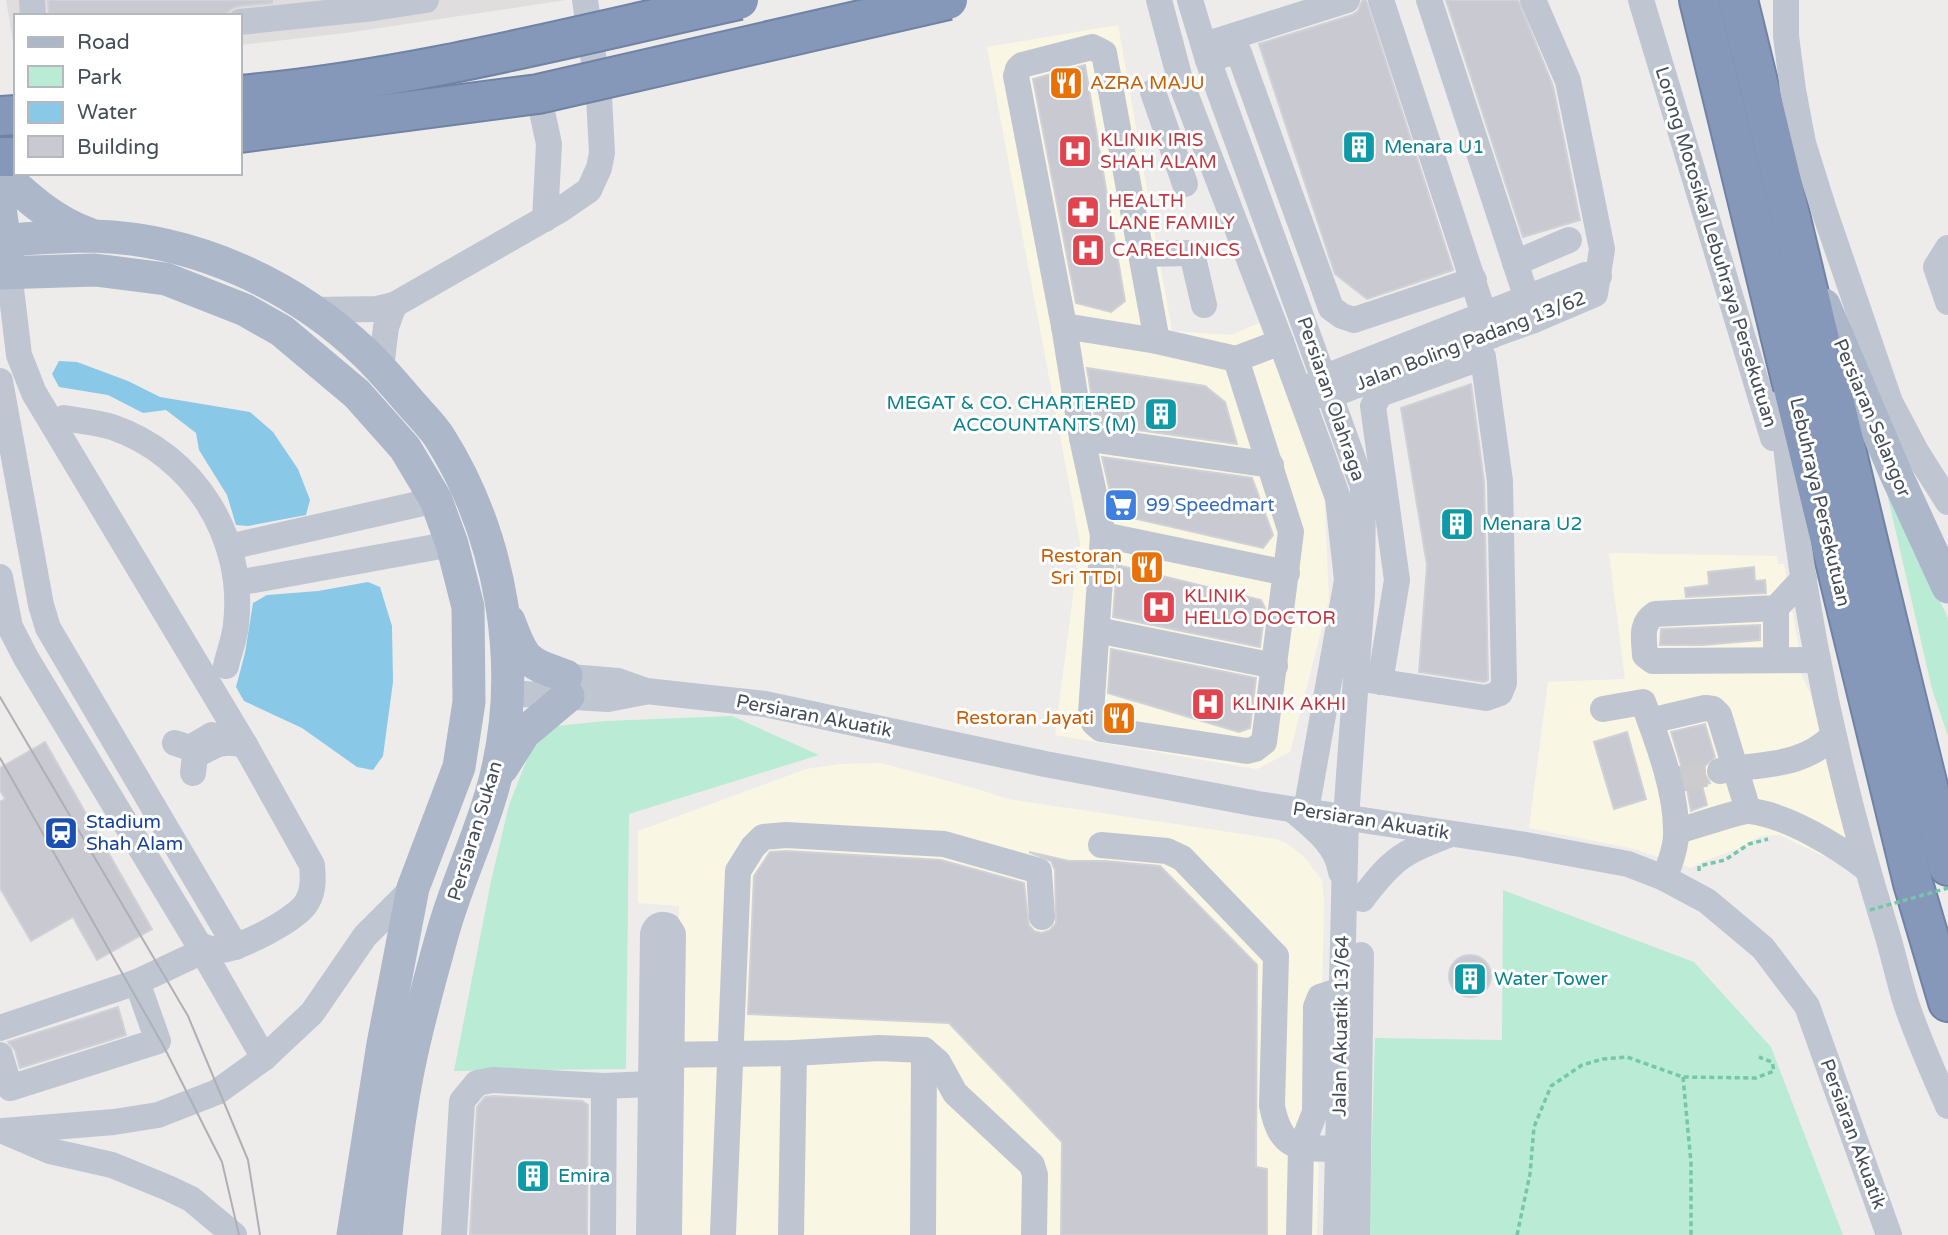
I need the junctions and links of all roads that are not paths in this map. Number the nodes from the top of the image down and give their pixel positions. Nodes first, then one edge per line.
1 (426, 0) edge
2 (585, 0) edge
3 (739, 0) edge
4 (948, 0) edge
5 (1159, 0) edge
6 (1189, 0) edge
7 (1347, 0) edge
8 (1381, 0) edge
9 (1429, 0) edge
10 (1533, 0) edge
11 (1641, 0) edge
12 (1699, 0) edge
13 (1738, 0) edge
14 (1786, 0) edge
15 (242, 22) edge
16 (1206, 52) junction
17 (1181, 83) junction
18 (1153, 92) junction
19 (242, 95) edge
20 (1113, 100) junction
21 (543, 116) dead end
22 (242, 133) edge
23 (0, 172) edge
24 (1185, 184) dead end
25 (0, 208) edge
26 (545, 219) junction
27 (95, 236) junction
28 (1569, 240) dead end
29 (1799, 248) junction
30 (1948, 248) edge
31 (1142, 254) junction
32 (4, 257) edge
33 (1515, 263) junction
34 (1948, 302) edge
35 (394, 305) junction
36 (1204, 305) dead end
37 (1482, 307) junction
38 (1774, 308) junction
39 (1531, 309) junction
40 (314, 310) junction
41 (1064, 326) junction
42 (1157, 341) junction
43 (1282, 342) junction
44 (1236, 359) junction
45 (381, 368) junction
46 (1374, 378) junction
47 (1328, 386) junction
48 (1, 388) edge
49 (1301, 394) junction
50 (64, 418) dead end
51 (0, 431) edge
52 (1082, 438) junction
53 (1349, 446) junction
54 (1271, 466) junction
55 (1790, 494) junction
56 (436, 500) junction
57 (1948, 502) edge
58 (1102, 535) junction
59 (452, 544) junction
60 (229, 547) junction
61 (1287, 573) junction
62 (0, 577) edge
63 (1804, 578) junction
64 (237, 583) junction
65 (1948, 587) edge
66 (503, 603) junction
67 (468, 607) junction
68 (1776, 608) junction
69 (1097, 630) junction
70 (1776, 660) junction
71 (1818, 660) junction
72 (226, 666) dead end
73 (1275, 666) junction
74 (1368, 680) junction
75 (500, 683) junction
76 (567, 686) junction
77 (223, 709) junction
78 (1602, 709) dead end
79 (1650, 721) junction
80 (1833, 736) junction
81 (245, 745) junction
82 (459, 767) junction
83 (1727, 770) junction
84 (1312, 771) junction
85 (495, 780) junction
86 (1349, 780) junction
87 (1258, 804) junction
88 (1298, 810) junction
89 (1748, 810) junction
90 (1355, 819) junction
91 (1676, 831) junction
92 (1446, 833) junction
93 (1101, 845) dead end
94 (1948, 866) edge
95 (1867, 869) junction
96 (1664, 878) junction
97 (413, 888) junction
98 (1353, 899) junction
99 (1042, 917) dead end
100 (236, 947) junction
101 (201, 948) junction
102 (137, 982) junction
103 (1342, 990) junction
104 (1948, 1002) edge
105 (0, 1028) edge
106 (924, 1050) junction
107 (794, 1054) junction
108 (0, 1055) edge
109 (662, 1055) junction
110 (264, 1058) junction
111 (651, 1084) junction
112 (604, 1086) junction
113 (1948, 1106) edge
114 (2, 1131) edge
115 (1301, 1148) junction
116 (1338, 1149) junction
117 (723, 1234) edge
118 (234, 1235) edge
119 (353, 1235) edge
120 (386, 1235) edge
121 (454, 1235) edge
122 (603, 1235) edge
123 (649, 1235) edge
124 (669, 1235) edge
125 (792, 1235) edge
126 (923, 1235) edge
127 (1034, 1235) edge
128 (1299, 1235) edge
129 (1336, 1235) edge
130 (1357, 1235) edge
131 (1889, 1235) edge

1 - 15 street
2 - 26 street
3 - 19 highway, bridge
4 - 22 highway, bridge
5 - 17 street, Persiaran Olahraga
6 - 16 street, Persiaran Olahraga
7 - 16 street
8 - 37 street
9 - 33 street
10 - 39 street, Jalan Boling Padang 13/62
11 - 55 street, Lorong Motosikal Lebuhraya Persekutuan
12 - 38 highway, Lebuhraya Persekutuan
13 - 29 highway, Lebuhraya Persekutuan
14 - 57 street
16 - 17 street
16 - 37 street
16 - 47 street, Persiaran Olahraga
17 - 18 street
17 - 43 street, Persiaran Olahraga
18 - 20 street
18 - 24 street
20 - 31 street
20 - 41 street
21 - 26 street
23 - 27 main road
25 - 32 main road
26 - 35 street
27 - 32 main road, Persiaran Sukan
27 - 40 main road, Persiaran Sukan
28 - 33 street
29 - 65 main road, Persiaran Selangor
29 - 94 highway, Lebuhraya Persekutuan
30 - 34 street
31 - 36 street
31 - 42 street
32 - 56 main road, Persiaran Sukan
32 - 77 street
33 - 39 street
35 - 40 street
35 - 45 street
37 - 39 street, Jalan Boling Padang 13/62
37 - 46 street, Jalan Boling Padang 13/62
37 - 47 street, Jalan Boling Padang 13/62
38 - 55 street
38 - 104 highway, Lebuhraya Persekutuan
40 - 45 main road, Persiaran Sukan
41 - 42 street
41 - 52 street
42 - 44 street
43 - 44 street
43 - 49 street, Persiaran Olahraga
44 - 54 street
45 - 66 main road, Persiaran Sukan
46 - 47 street, Jalan Boling Padang 13/62
46 - 53 street
47 - 49 street, Jalan Boling Padang 13/62
47 - 53 street, Persiaran Olahraga
48 - 51 street
48 - 100 street
49 - 84 street, Persiaran Olahraga
50 - 60 street
52 - 54 street
52 - 58 street
53 - 74 street, Persiaran Olahraga
54 - 61 street
55 - 63 street
56 - 59 main road, Persiaran Sukan
56 - 60 street
58 - 61 street
58 - 69 street
59 - 64 street
59 - 67 main road, Persiaran Sukan
60 - 64 street
61 - 73 street
62 - 101 street
63 - 68 street
63 - 71 street
64 - 72 street
66 - 75 main road, Persiaran Sukan
66 - 76 main road
67 - 75 main road
67 - 82 main road, Persiaran Sukan
68 - 70 street
68 - 70 street
69 - 73 street
69 - 73 street
70 - 71 street
71 - 80 street
74 - 74 street
74 - 86 street, Persiaran Olahraga
75 - 76 street, Persiaran Akuatik
75 - 82 main road
75 - 85 main road, Persiaran Sukan
76 - 85 main road
76 - 87 street, Persiaran Akuatik
77 - 81 street
77 - 81 street
78 - 79 street
79 - 83 street
79 - 91 street
80 - 83 street
80 - 95 street
81 - 100 street
82 - 97 main road, Persiaran Sukan
83 - 89 street
84 - 87 street
84 - 88 street, Persiaran Olahraga
85 - 120 main road, Persiaran Sukan
86 - 90 street, Persiaran Olahraga
86 - 92 street
87 - 88 street, Persiaran Akuatik
88 - 90 street, Persiaran Akuatik
88 - 98 street
89 - 91 street
89 - 95 street
90 - 92 street, Persiaran Akuatik
90 - 98 street, Jalan Akuatik 13/64
91 - 96 street
92 - 96 street, Persiaran Akuatik
92 - 98 street
93 - 115 street
95 - 113 street
96 - 131 street, Persiaran Akuatik
97 - 110 street
97 - 119 main road, Persiaran Sukan
98 - 103 street, Jalan Akuatik 13/64
98 - 130 street, Jalan Akuatik 13/64
99 - 117 street, bridge
100 - 101 street
101 - 102 street
101 - 110 street
102 - 105 street
102 - 108 street
103 - 115 street
103 - 116 street, Jalan Akuatik 13/64
106 - 107 street
106 - 126 street
106 - 127 street
107 - 109 street
107 - 125 street
109 - 111 street
109 - 124 street
110 - 114 street
111 - 112 street
111 - 123 street
112 - 121 street
112 - 122 street
114 - 118 street
115 - 116 street
115 - 128 street
116 - 129 street, Jalan Akuatik 13/64

